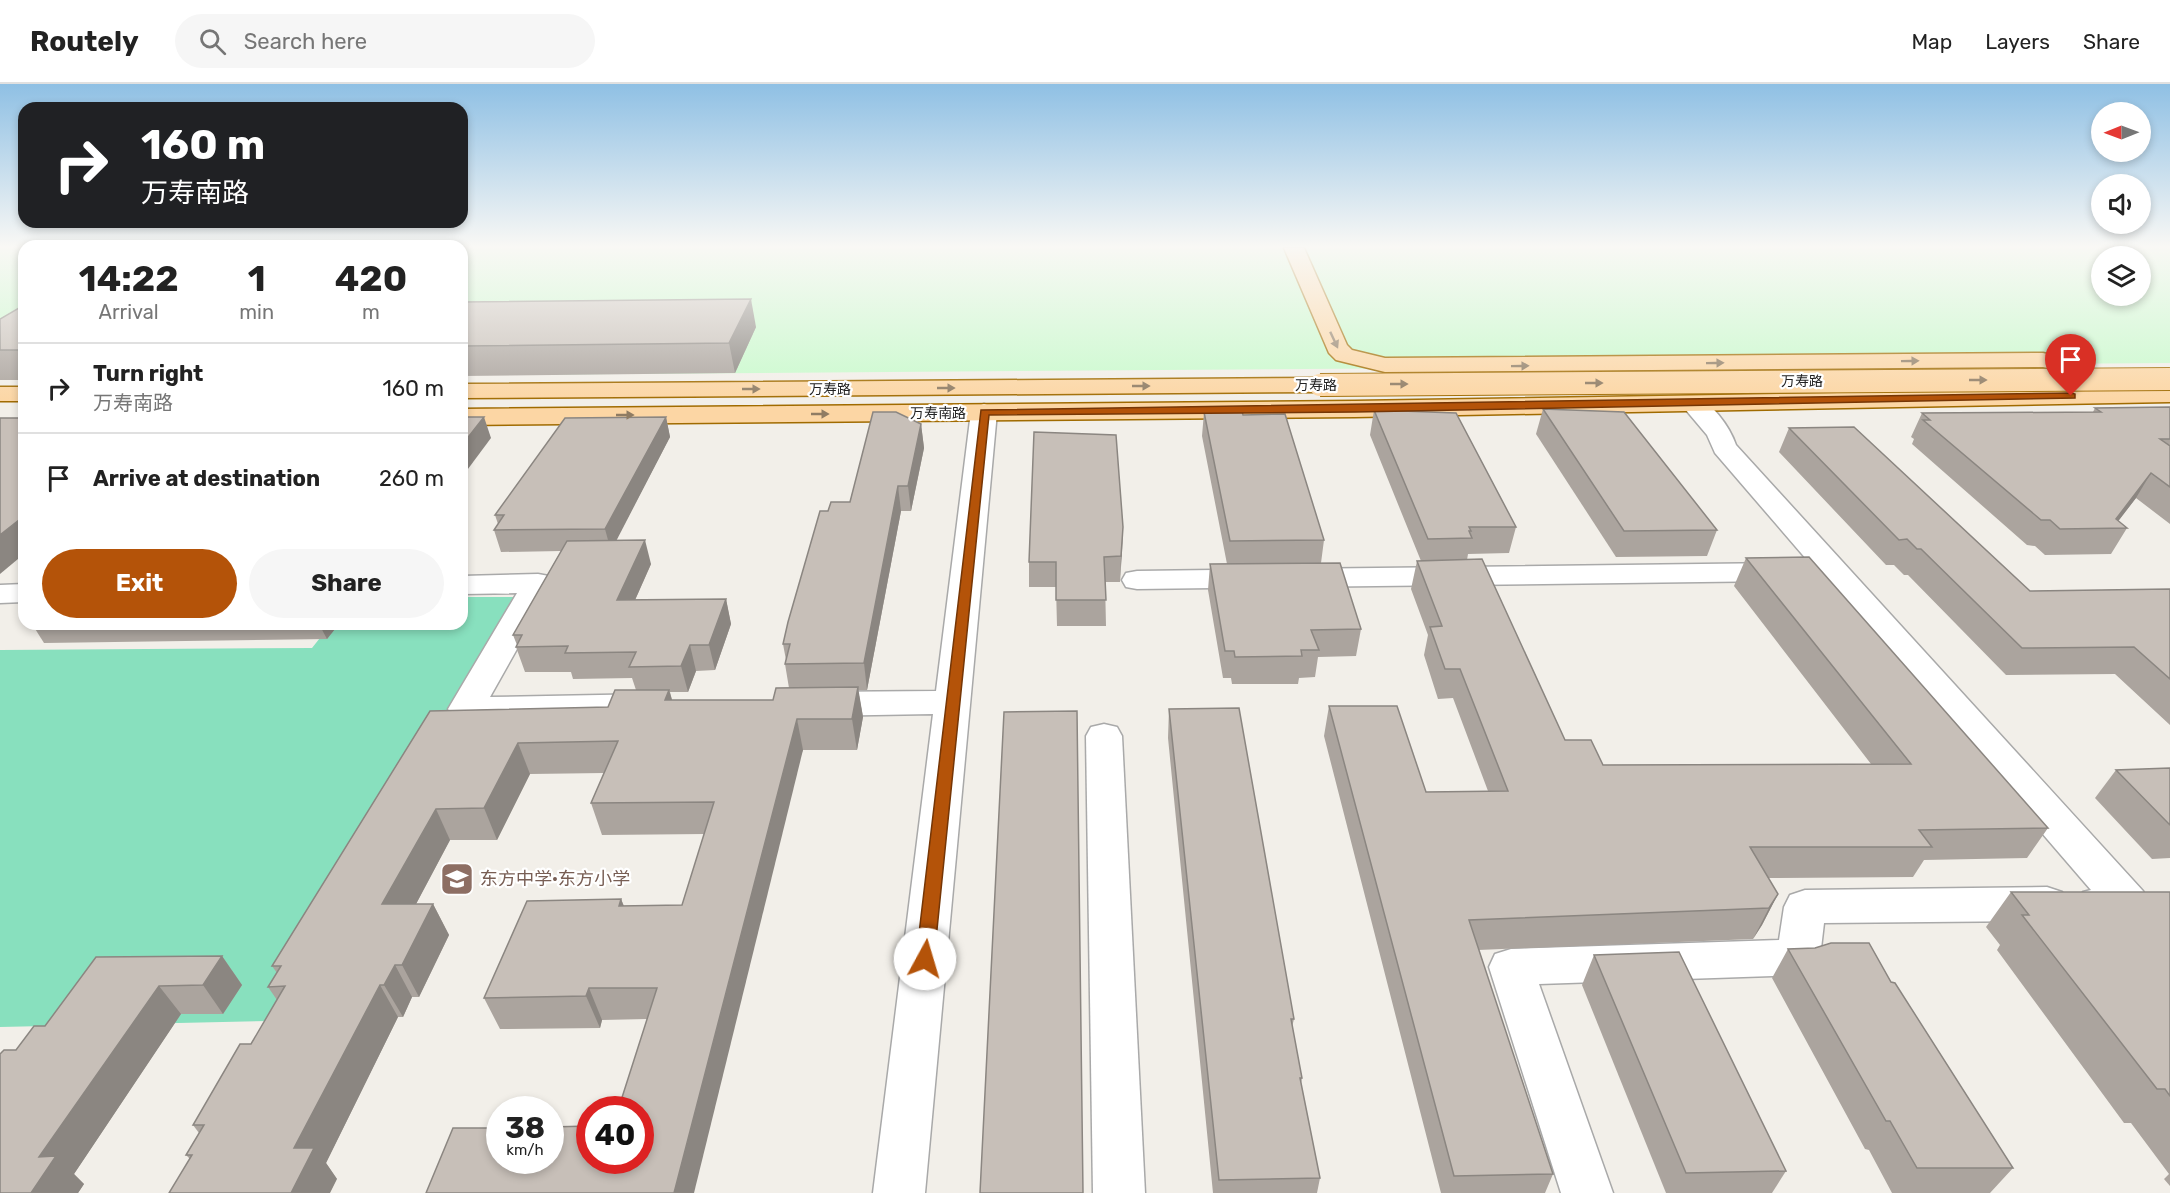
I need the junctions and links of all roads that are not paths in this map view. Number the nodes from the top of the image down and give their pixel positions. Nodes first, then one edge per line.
1 (1316, 300) edge
2 (2170, 379) edge
3 (720, 390) junction
4 (468, 391) edge
5 (0, 394) edge
6 (18, 394) edge
7 (2170, 395) edge
8 (2112, 396) junction
9 (1692, 403) junction
10 (468, 410) edge
11 (984, 412) junction
12 (468, 417) edge
13 (1835, 572) junction
14 (1137, 580) dead end
15 (468, 585) edge
16 (18, 593) edge
17 (0, 594) edge
18 (953, 702) junction
19 (787, 705) edge
20 (680, 706) edge
21 (1104, 736) dead end
22 (899, 1193) edge
23 (1119, 1193) edge
24 (1587, 1193) edge

1 -> 8 main road
3 -> 2 main road, 万寿路, bridge
3 - 4 main road, 万寿路
3 - 10 main road
5 - 6 main road
7 - 8 main road, 万寿南路
8 - 9 main road, 万寿南路
9 - 11 main road, 万寿南路
9 - 13 street
12 -> 11 main road, 万寿南路
11 - 18 street
13 - 14 street
13 - 24 street
15 - 20 street
16 - 17 street
18 - 19 street
18 - 22 street
21 - 23 street

